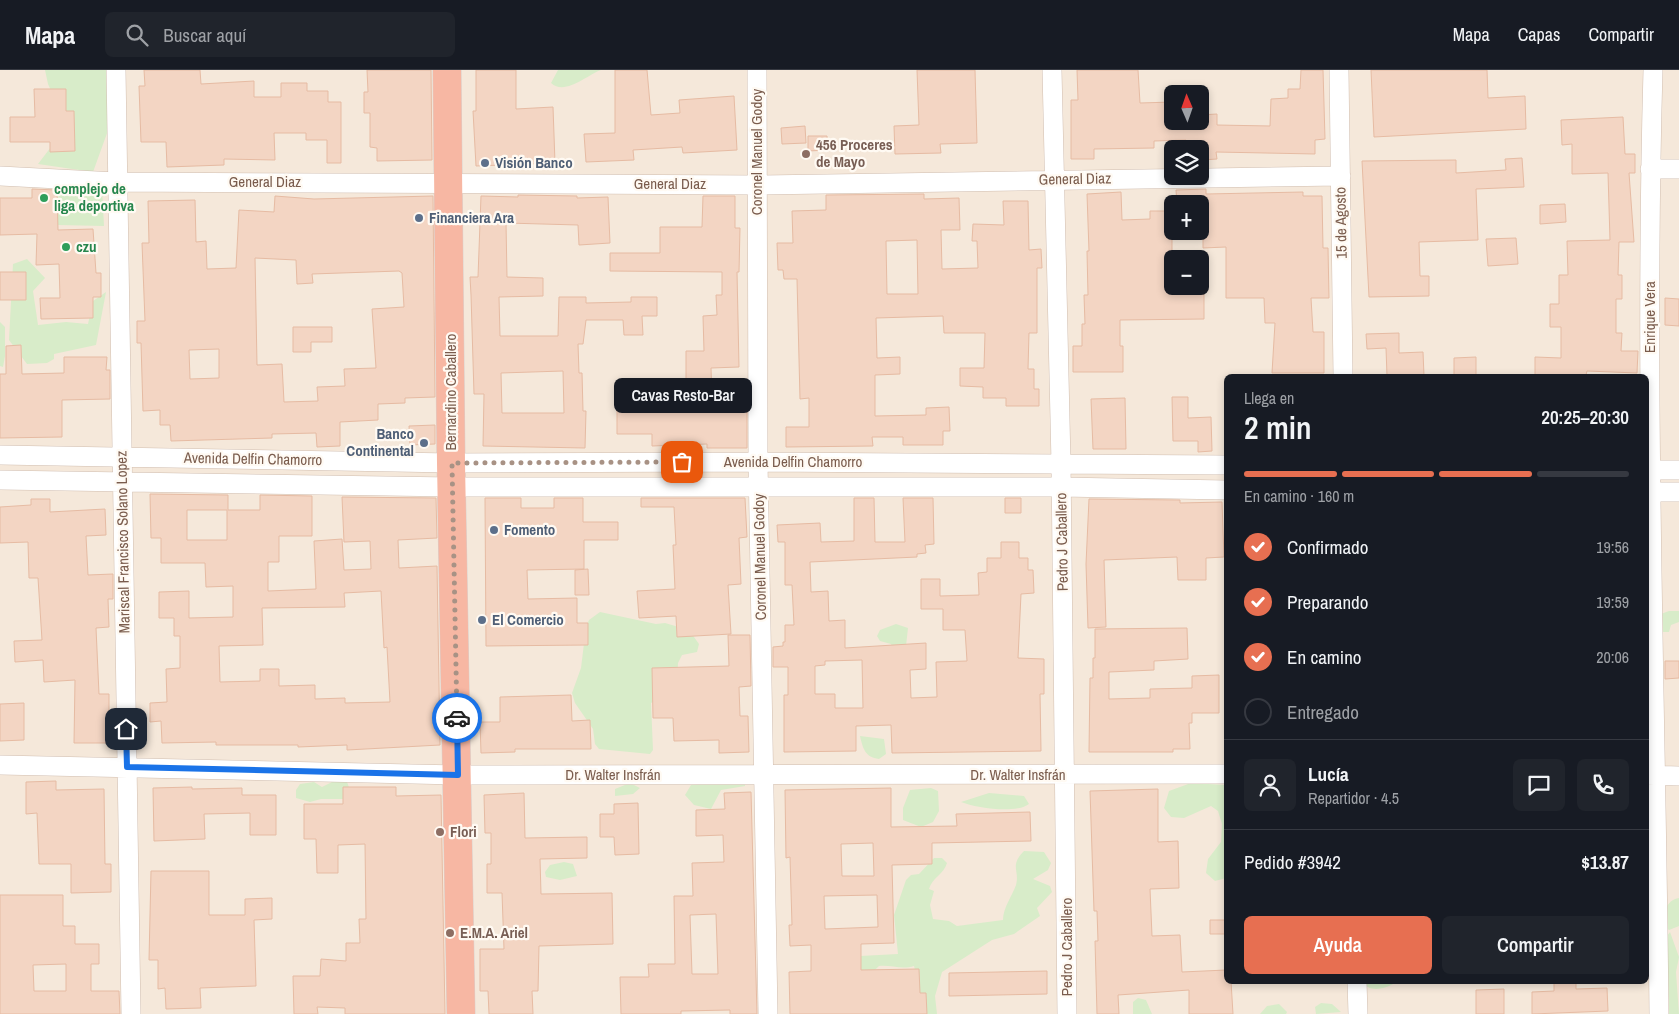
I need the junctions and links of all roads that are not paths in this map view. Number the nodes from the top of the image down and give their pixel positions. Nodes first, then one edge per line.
1 (116, 70) edge
2 (448, 70) edge
3 (757, 70) edge
4 (1052, 70) edge
5 (1339, 70) edge
6 (1653, 70) edge
7 (1650, 169) junction
8 (1679, 169) edge
9 (0, 176) edge
10 (1340, 176) junction
11 (1055, 179) junction
12 (116, 182) junction
13 (449, 183) junction
14 (758, 185) junction
15 (1343, 374) edge
16 (1649, 374) edge
17 (0, 455) edge
18 (122, 457) junction
19 (758, 462) junction
20 (1061, 463) junction
21 (1224, 465) edge
22 (1649, 470) edge
23 (1679, 470) edge
24 (452, 475) junction
25 (0, 480) edge
26 (122, 482) junction
27 (759, 487) junction
28 (1061, 487) junction
29 (1224, 490) edge
30 (1649, 492) edge
31 (1679, 492) edge
32 (1649, 563) edge
33 (0, 765) edge
34 (127, 767) junction
35 (1065, 774) junction
36 (1224, 774) edge
37 (458, 775) junction
38 (765, 775) junction
39 (1652, 775) edge
40 (1679, 776) edge
41 (1357, 984) edge
42 (130, 1014) edge
43 (461, 1014) edge
44 (768, 1014) edge
45 (1067, 1014) edge
46 (1358, 1014) edge
47 (1659, 1014) edge

1 - 12 street, Mariscal Francisco Solano Lopez
2 - 13 highway, Bernardino Caballero
3 - 14 street, Coronel Manuel Godoy
4 - 11 street, Pedro J Caballero
5 - 10 street, 15 de Agosto
6 - 7 street, Enrique Vera
7 - 8 street
7 - 16 street, Enrique Vera
9 - 12 street, General Diaz
10 - 11 street, General Diaz
10 - 15 street, 15 de Agosto
11 - 14 street, General Diaz
11 - 20 street, Pedro J Caballero
12 - 13 street, General Diaz
12 - 18 street, Mariscal Francisco Solano Lopez
13 - 14 street, General Diaz
13 - 24 highway, Bernardino Caballero
14 - 19 street, Coronel Manuel Godoy
17 - 18 street, Avenida Delfin Chamorro
18 - 24 street, Avenida Delfin Chamorro
18 - 26 street, Mariscal Francisco Solano Lopez
19 - 20 street, Avenida Delfin Chamorro
19 - 24 street, Avenida Delfin Chamorro
19 - 27 street, Coronel Manuel Godoy
20 - 21 street, Avenida Delfin Chamorro
20 - 28 street, Pedro J Caballero
22 - 23 street
24 - 26 street, Avenida Delfin Chamorro
24 - 27 street, Avenida Delfin Chamorro
24 - 37 highway, Bernardino Caballero
25 - 26 street, Avenida Delfin Chamorro
26 - 34 street, Mariscal Francisco Solano Lopez
27 - 28 street, Avenida Delfin Chamorro
27 - 38 street, Coronel Manuel Godoy
28 - 29 street, Avenida Delfin Chamorro
28 - 35 street, Pedro J Caballero
30 - 31 street
32 - 39 street, Enrique Vera
33 - 34 street, Dr. Walter Insfrán
34 - 37 street, Dr. Walter Insfrán
34 - 42 street, Mariscal Francisco Solano Lopez
35 - 36 street, Dr. Walter Insfrán
35 - 38 street, Dr. Walter Insfrán
35 - 45 street, Pedro J Caballero
37 - 38 street, Dr. Walter Insfrán
37 - 43 highway, Bernardino Caballero
38 - 44 street, Coronel Manuel Godoy
39 - 40 street
39 - 47 street, Enrique Vera
41 - 46 street

